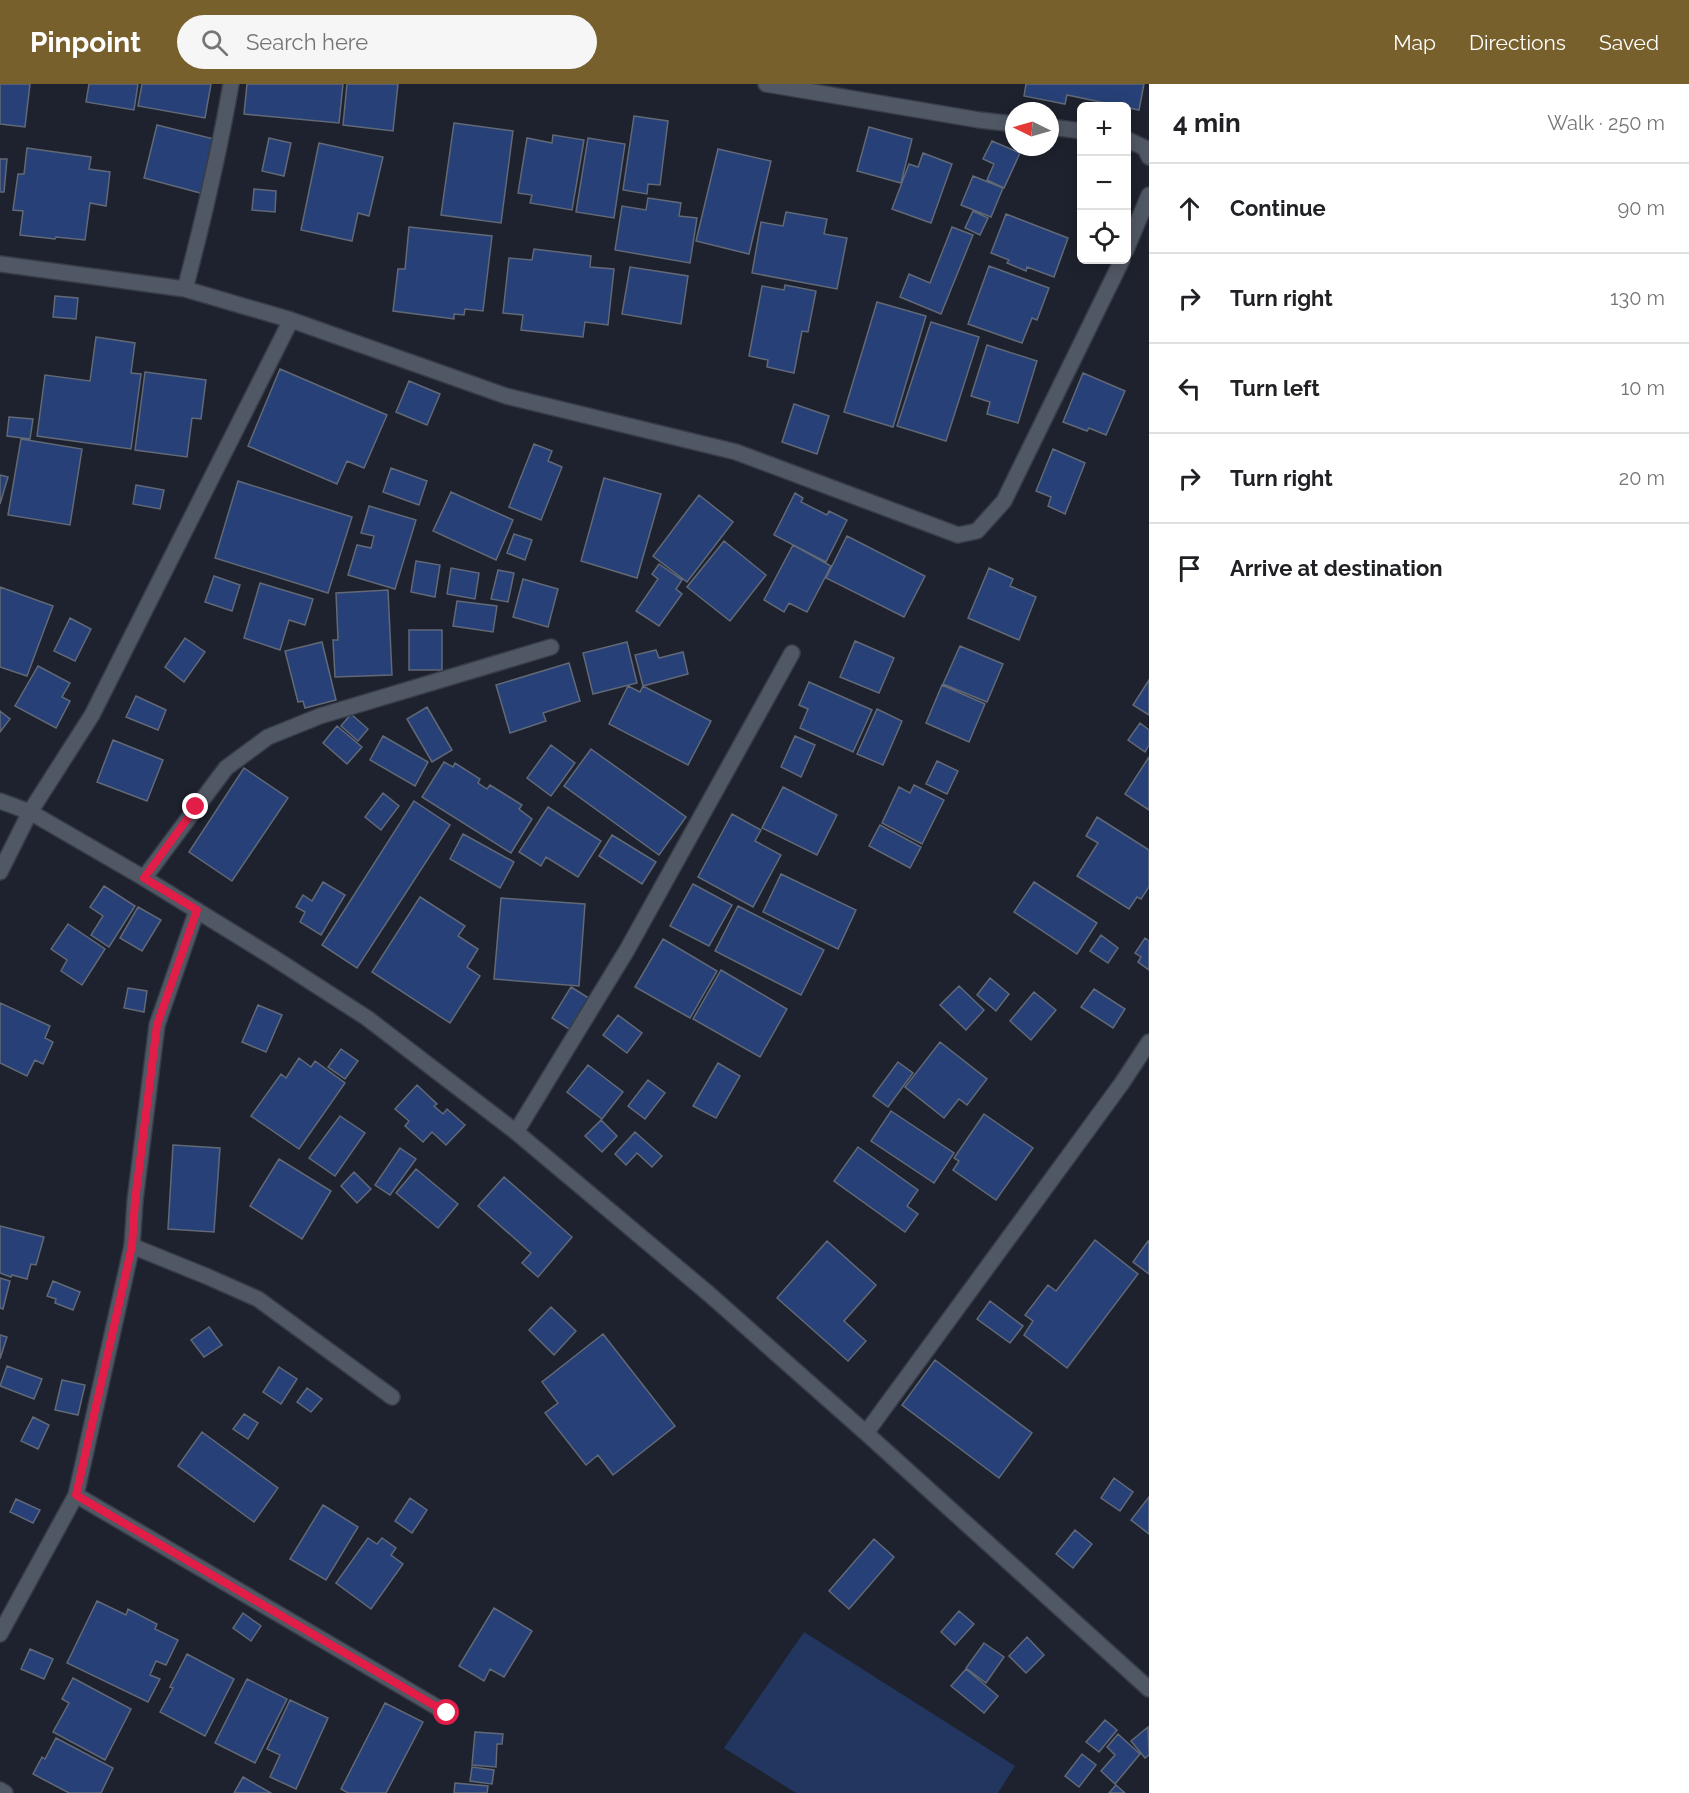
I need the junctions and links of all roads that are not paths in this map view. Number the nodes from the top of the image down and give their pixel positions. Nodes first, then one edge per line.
1 (231, 84) edge
2 (766, 84) edge
3 (1005, 123) edge
4 (1059, 129) edge
5 (1077, 130) edge
6 (1131, 141) edge
7 (1149, 157) edge
8 (1149, 195) edge
9 (1131, 237) edge
10 (0, 264) edge
11 (1120, 264) edge
12 (185, 290) junction
13 (291, 321) junction
14 (551, 647) dead end
15 (792, 653) dead end
16 (0, 801) edge
17 (30, 812) junction
18 (0, 872) edge
19 (144, 878) junction
20 (197, 910) junction
21 (1149, 1042) edge
22 (516, 1132) junction
23 (132, 1246) junction
24 (392, 1397) dead end
25 (866, 1433) junction
26 (76, 1495) junction
27 (0, 1634) edge
28 (1149, 1689) edge
29 (447, 1713) dead end
30 (0, 1790) edge
31 (5, 1793) edge

1 - 12 street
2 - 3 street
4 - 5 street
6 - 7 street
8 - 9 street
10 - 12 street
11 - 13 street
12 - 13 street
13 - 17 street
14 - 19 street
15 - 22 street
16 - 17 street
17 - 18 street
17 - 19 street
19 - 20 street
20 - 22 street
20 - 23 street
21 - 25 street
22 - 25 street
23 - 24 street
23 - 26 street
25 - 28 street
26 - 27 street
26 - 29 street
30 - 31 street

